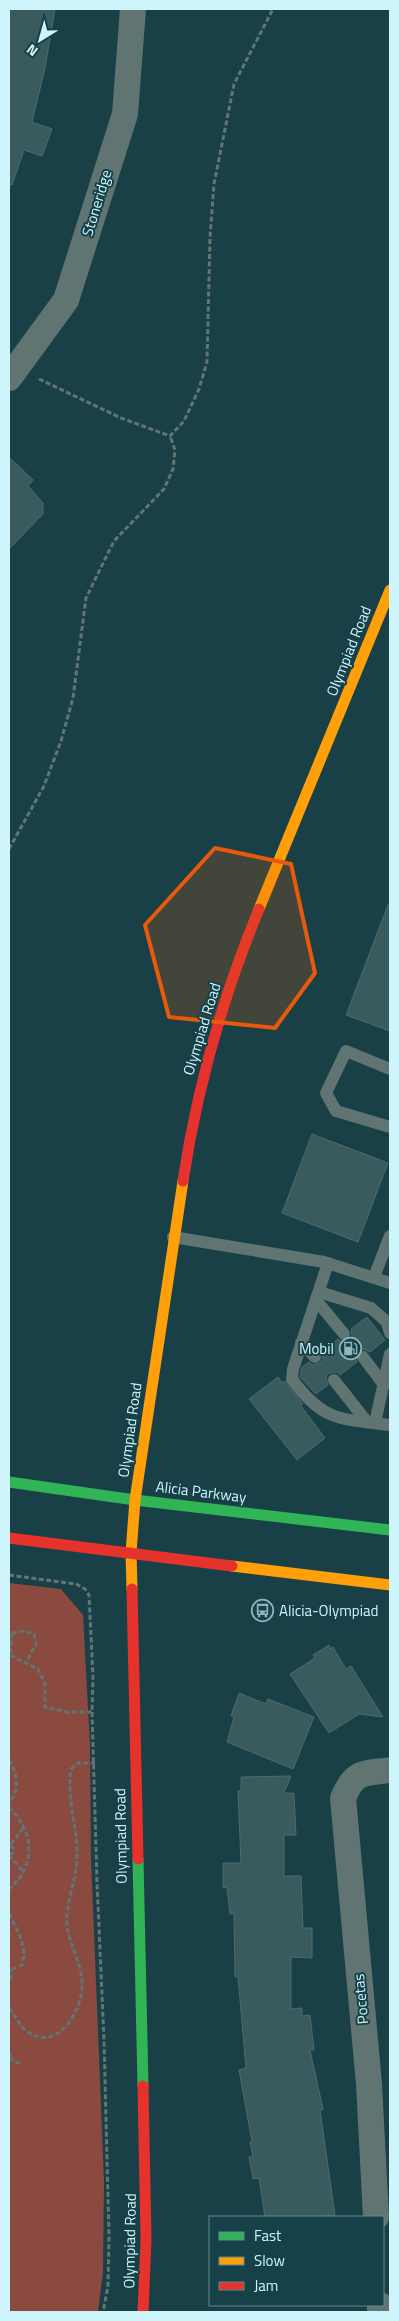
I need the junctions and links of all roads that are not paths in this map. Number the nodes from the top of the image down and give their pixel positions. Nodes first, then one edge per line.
1 (133, 9) edge
2 (12, 373) edge
3 (390, 590) edge
4 (390, 1069) edge
5 (390, 1127) edge
6 (390, 1236) edge
7 (173, 1237) junction
8 (328, 1263) junction
9 (374, 1277) junction
10 (390, 1283) edge
11 (318, 1296) junction
12 (390, 1333) edge
13 (344, 1334) dead end
14 (302, 1343) junction
15 (390, 1354) edge
16 (315, 1357) dead end
17 (363, 1357) dead end
18 (334, 1380) dead end
19 (384, 1385) junction
20 (371, 1423) junction
21 (390, 1426) edge
22 (9, 1482) edge
23 (135, 1500) junction
24 (390, 1530) edge
25 (9, 1538) edge
26 (131, 1553) junction
27 (390, 1585) edge
28 (390, 1770) edge
29 (379, 2084) edge
30 (376, 2216) edge
31 (143, 2312) edge

1 - 2 street, Stoneridge
3 - 7 main road, Olympiad Road
4 - 5 lane
6 - 9 lane
7 - 8 lane
7 - 23 main road, Olympiad Road
8 - 9 lane
8 - 11 lane
9 - 10 lane
11 - 12 lane
11 - 13 lane
11 - 14 lane
14 - 16 lane
14 - 20 lane
15 - 19 lane
17 - 19 lane
18 - 20 lane
19 - 20 lane
20 - 21 lane
22 - 23 main road, Alicia Parkway
23 - 24 main road, Alicia Parkway
23 - 26 main road, Olympiad Road
25 - 26 main road
26 - 27 main road
26 - 31 main road, Olympiad Road
28 - 29 street, Pocetas
29 - 30 street, Pocetas

